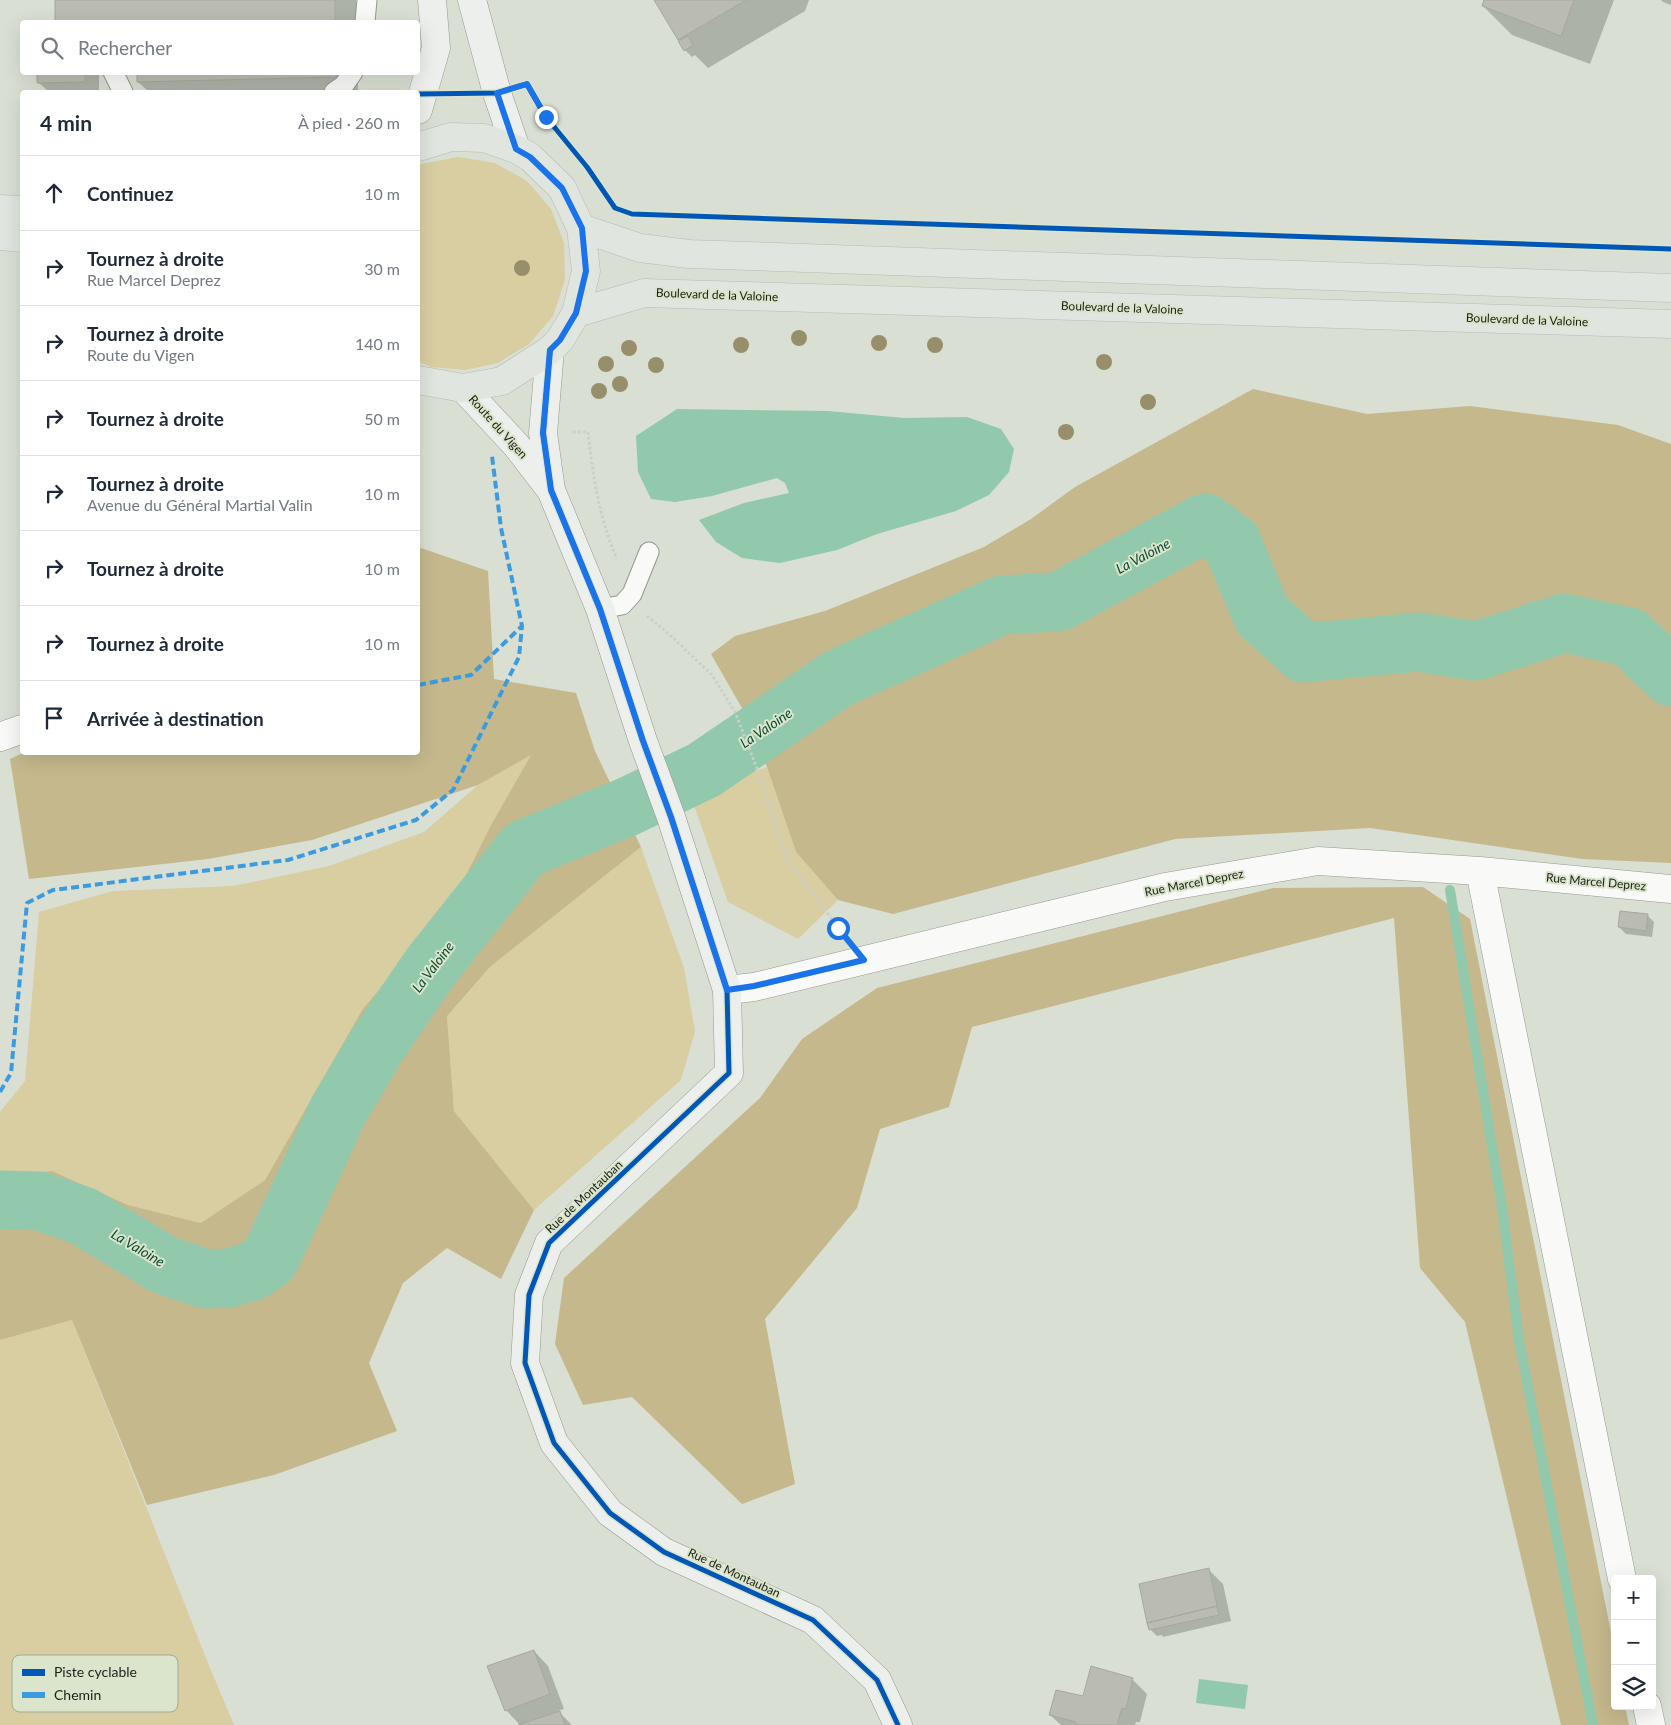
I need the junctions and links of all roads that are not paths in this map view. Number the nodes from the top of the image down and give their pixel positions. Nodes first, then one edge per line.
1 (367, 0) edge
2 (432, 0) edge
3 (472, 0) edge
4 (365, 20) edge
5 (114, 75) edge
6 (351, 75) edge
7 (122, 90) edge
8 (337, 90) edge
9 (420, 103) edge
10 (420, 146) edge
11 (516, 149) junction
12 (0, 209) edge
13 (20, 210) edge
14 (582, 228) junction
15 (0, 236) edge
16 (20, 238) edge
17 (1671, 288) edge
18 (576, 313) junction
19 (1671, 324) edge
20 (550, 350) junction
21 (420, 380) edge
22 (463, 388) junction
23 (551, 490) junction
24 (649, 552) dead end
25 (600, 609) junction
26 (20, 730) edge
27 (0, 737) edge
28 (1480, 871) junction
29 (1671, 889) edge
30 (727, 990) junction
31 (1621, 1575) edge
32 (1648, 1710) edge
33 (898, 1725) edge
34 (1651, 1725) edge

1 - 4 lane
2 - 9 street
3 - 11 street
5 - 7 lane
6 - 8 lane
10 - 11 main road
11 - 14 main road
12 - 13 main road
14 - 17 main road
14 - 18 main road
15 - 16 main road
18 - 19 main road, Boulevard de la Valoine
18 - 20 main road
20 - 22 main road
20 - 23 street, Route du Vigen
21 - 22 main road
22 - 23 street, Route du Vigen
23 - 25 street, Route du Vigen
24 - 25 lane
25 - 30 street, Route du Vigen
26 - 27 street
28 - 29 street, Rue Marcel Deprez
28 - 30 street, Rue Marcel Deprez
28 - 31 street
30 - 33 street, Rue de Montauban
32 - 34 street

